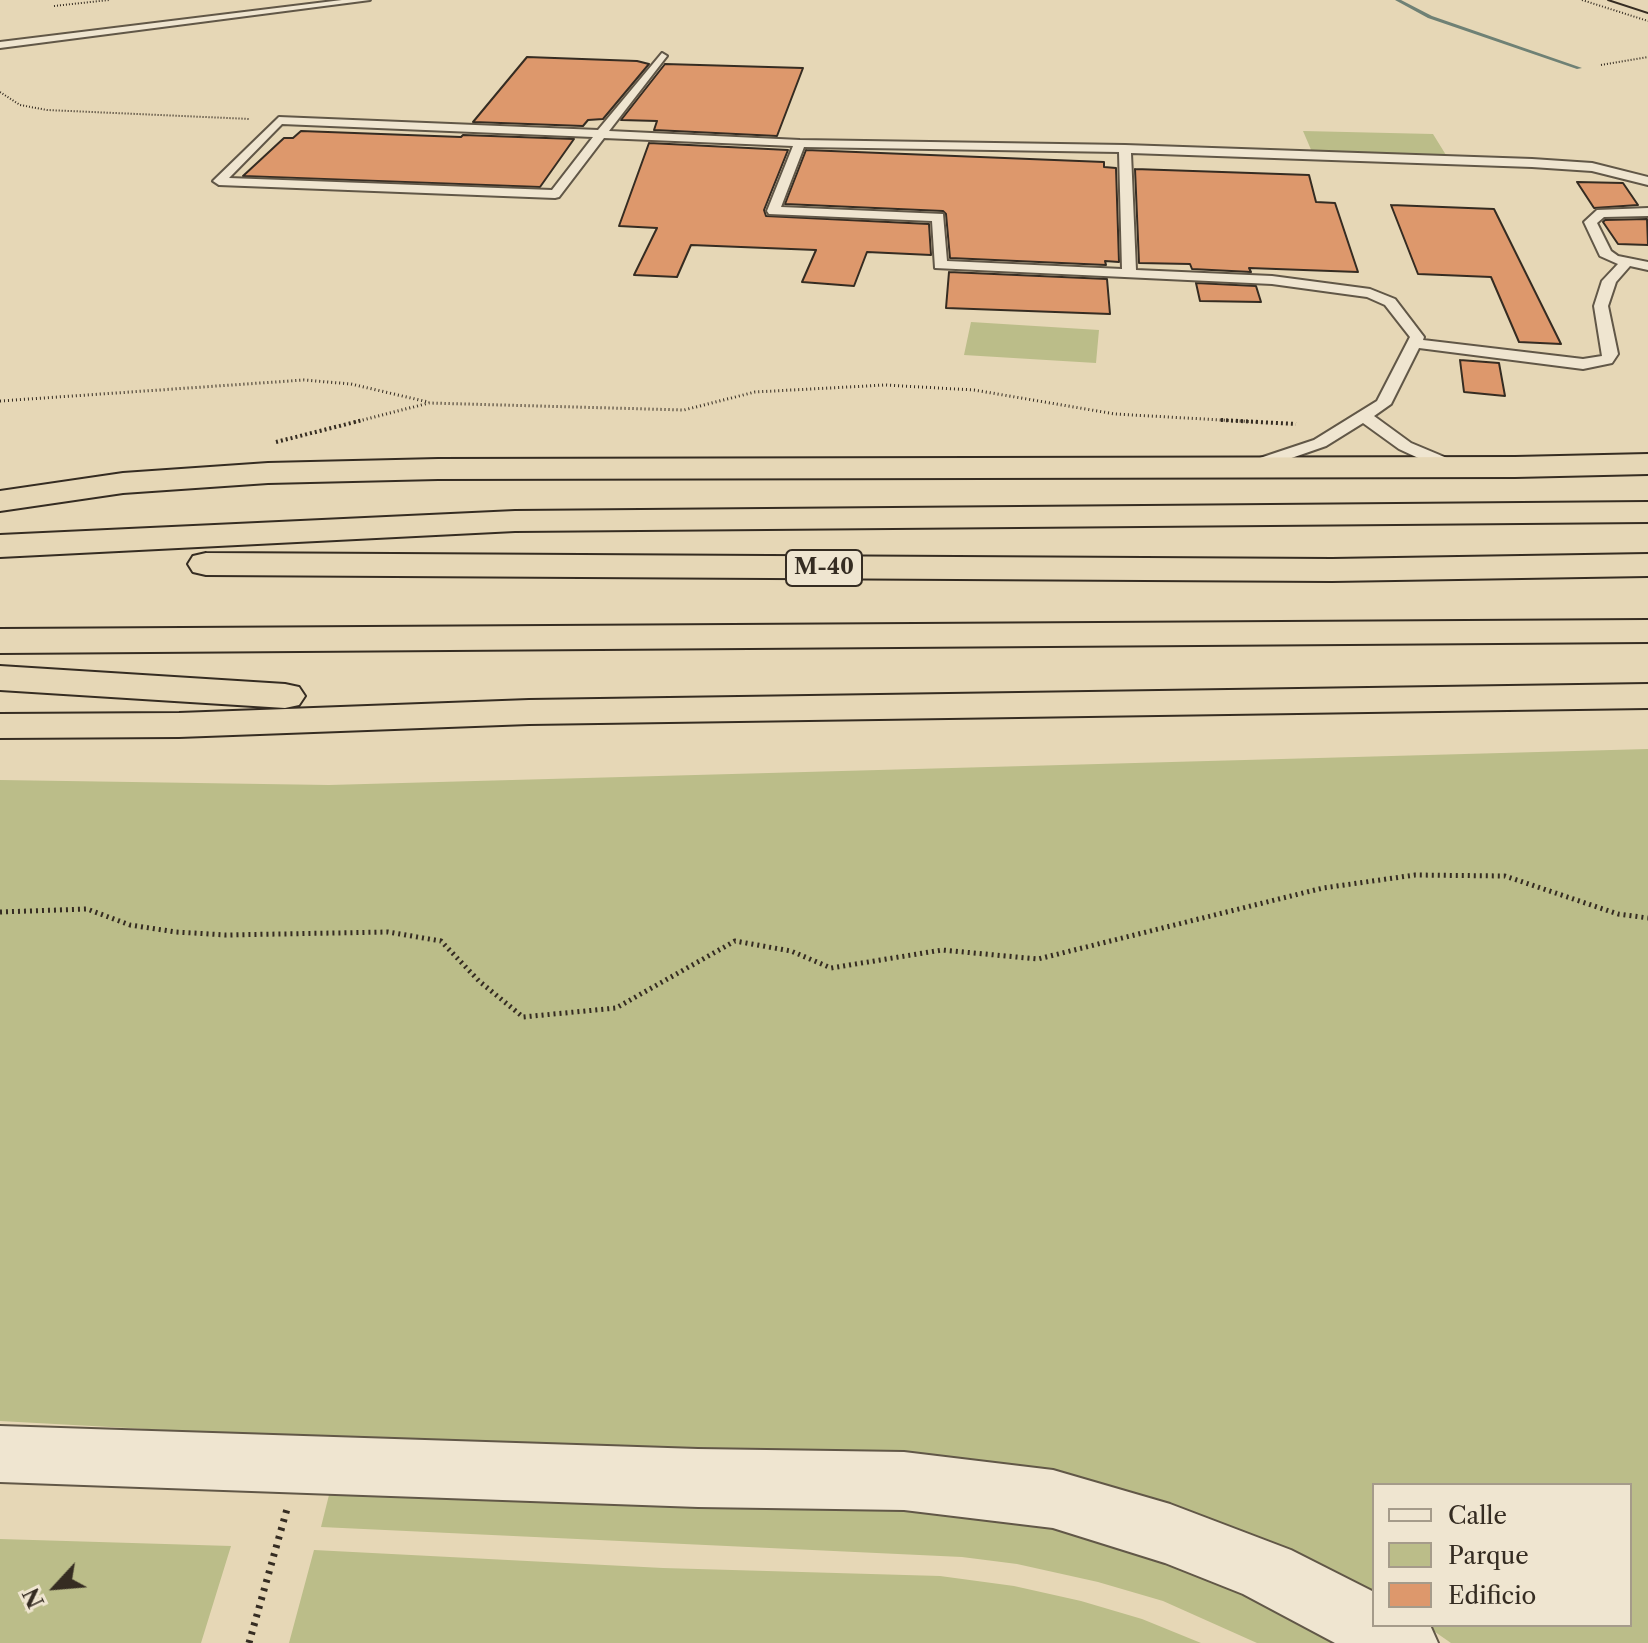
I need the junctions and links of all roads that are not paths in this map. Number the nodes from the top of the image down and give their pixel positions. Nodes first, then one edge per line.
1 (365, 0) edge
2 (317, 3) edge
3 (0, 45) edge
4 (662, 56) dead end
5 (601, 134) junction
6 (800, 143) junction
7 (1125, 149) junction
8 (1648, 181) edge
9 (1648, 212) edge
10 (1626, 263) junction
11 (1648, 266) edge
12 (1129, 274) junction
13 (1414, 343) junction
14 (1356, 420) junction
15 (1648, 464) edge
16 (1448, 465) junction
17 (1253, 467) junction
18 (0, 501) edge
19 (1648, 512) edge
20 (0, 546) edge
21 (0, 564) edge
22 (1648, 565) edge
23 (1648, 631) edge
24 (0, 641) edge
25 (0, 678) edge
26 (1648, 696) edge
27 (529, 712) junction
28 (0, 726) edge
29 (0, 1454) edge
30 (1372, 1627) edge
31 (1372, 1627) edge
32 (1403, 1643) edge

1 - 2 lane
2 - 3 lane
4 - 5 lane
5 - 5 lane
5 - 6 lane
6 - 7 lane
6 - 12 lane
7 - 8 lane
7 - 12 lane
9 - 10 lane
10 - 11 lane
10 - 13 lane
12 - 13 lane
13 - 14 lane
14 - 16 lane
14 - 17 lane
15 - 16 highway
16 - 17 highway
17 - 18 highway
19 - 20 highway
21 - 22 highway, M-40
23 - 24 highway
25 - 27 highway
26 - 27 highway
27 - 28 highway
29 - 31 street
30 - 32 street

